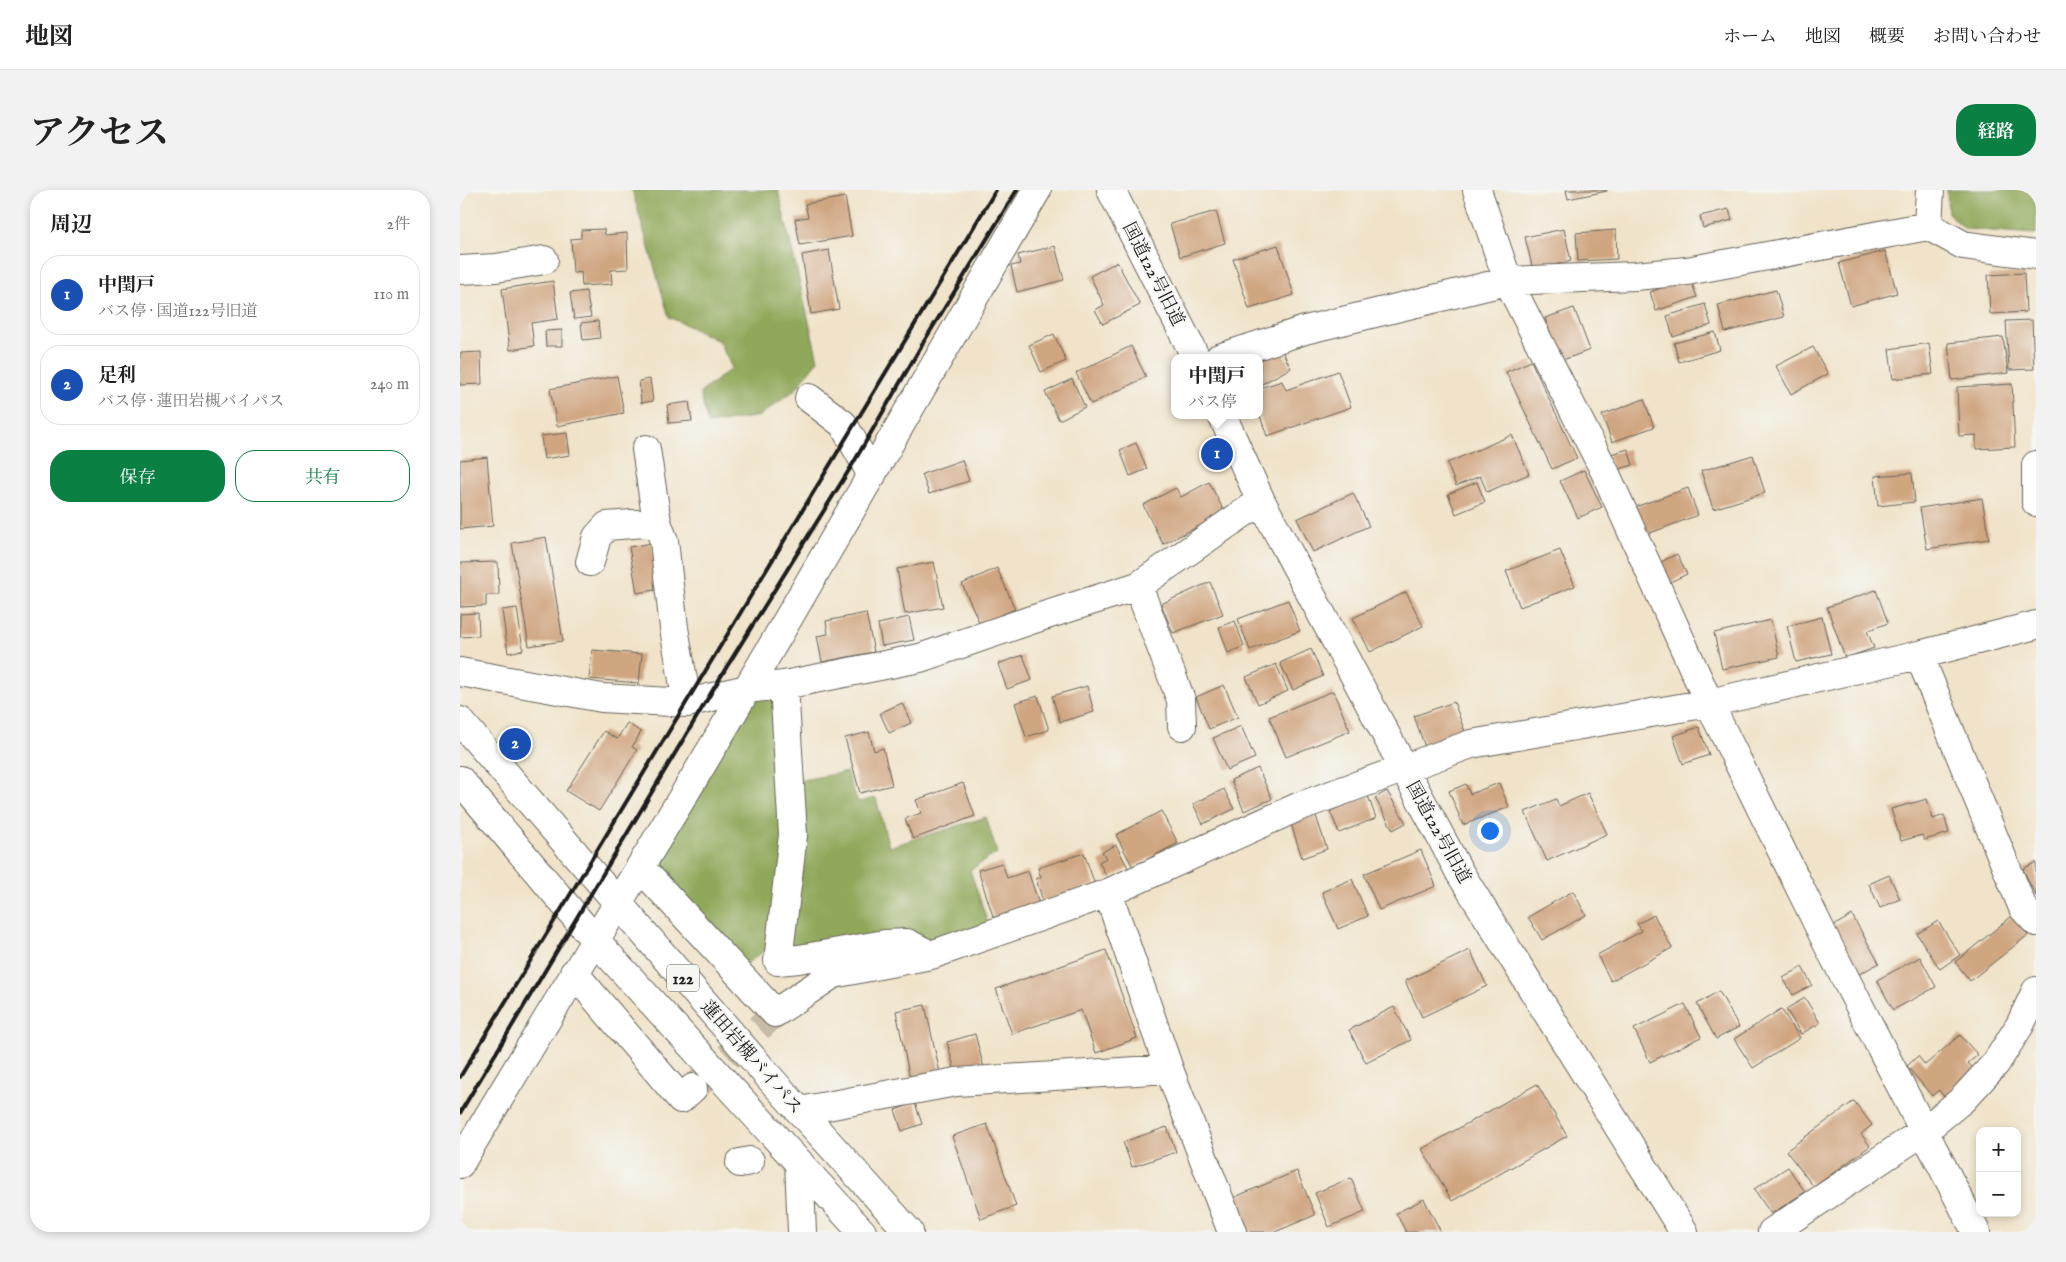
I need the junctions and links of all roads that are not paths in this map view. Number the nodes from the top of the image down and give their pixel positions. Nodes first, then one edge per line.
1 (1037, 190) edge
2 (1111, 190) edge
3 (1477, 190) edge
4 (1930, 190) edge
5 (1928, 226) junction
6 (2036, 255) edge
7 (544, 260) dead end
8 (460, 270) edge
9 (1508, 281) junction
10 (1194, 354) edge
11 (1231, 354) edge
12 (809, 398) dead end
13 (1224, 419) edge
14 (646, 449) dead end
15 (2036, 465) edge
16 (872, 475) junction
17 (1261, 501) junction
18 (2036, 502) edge
19 (657, 522) junction
20 (590, 562) dead end
21 (1138, 586) junction
22 (2036, 625) edge
23 (1920, 655) junction
24 (460, 672) edge
25 (784, 684) junction
26 (746, 689) junction
27 (688, 703) junction
28 (1709, 703) junction
29 (460, 721) edge
30 (1182, 726) dead end
31 (1403, 767) junction
32 (460, 780) edge
33 (640, 867) junction
34 (1108, 893) junction
35 (618, 903) junction
36 (2036, 922) edge
37 (595, 940) junction
38 (931, 955) junction
39 (574, 973) junction
40 (2036, 991) edge
41 (1169, 1069) junction
42 (694, 1088) tunnel mouth
43 (800, 1111) junction
44 (1924, 1131) junction
45 (799, 1162) junction
46 (460, 1164) edge
47 (802, 1232) edge
48 (862, 1232) edge
49 (909, 1232) edge
50 (1232, 1232) edge
51 (1684, 1232) edge
52 (1772, 1232) edge
53 (1976, 1232) edge

1 - 16 main road
2 - 10 main road, 国道122号旧道
3 - 9 main road
4 - 5 main road
5 - 6 main road
5 - 9 main road
7 - 8 main road
9 - 11 main road
9 - 28 main road
12 - 16 main road
13 - 17 main road, 国道122号旧道
14 - 19 main road
15 - 18 main road
16 - 26 main road
17 - 21 main road
17 - 31 main road, 国道122号旧道
19 - 20 main road
19 - 27 main road
21 - 25 main road
21 - 30 main road
22 - 23 main road
23 - 28 main road
23 - 36 main road
24 - 27 main road
25 - 26 main road
25 - 38 main road
26 - 27 main road
26 - 33 main road
28 - 31 main road
28 - 44 main road
29 - 35 main road, 蓮田岩槻バイパス / 122
31 - 34 main road
31 - 51 main road, 国道122号旧道
32 - 37 main road, 蓮田岩槻バイパス / 122
33 - 35 main road
33 - 38 main road
34 - 38 main road
34 - 41 main road
35 - 37 main road
35 - 43 main road, 蓮田岩槻バイパス / 122
37 - 39 main road
37 - 45 main road, 蓮田岩槻バイパス / 122
39 - 42 main road
39 - 46 main road
40 - 44 main road
41 - 43 main road
41 - 50 main road
43 - 49 main road, 蓮田岩槻バイパス / 122
44 - 52 main road
44 - 53 main road
45 - 47 main road
45 - 48 main road, 蓮田岩槻バイパス / 122

